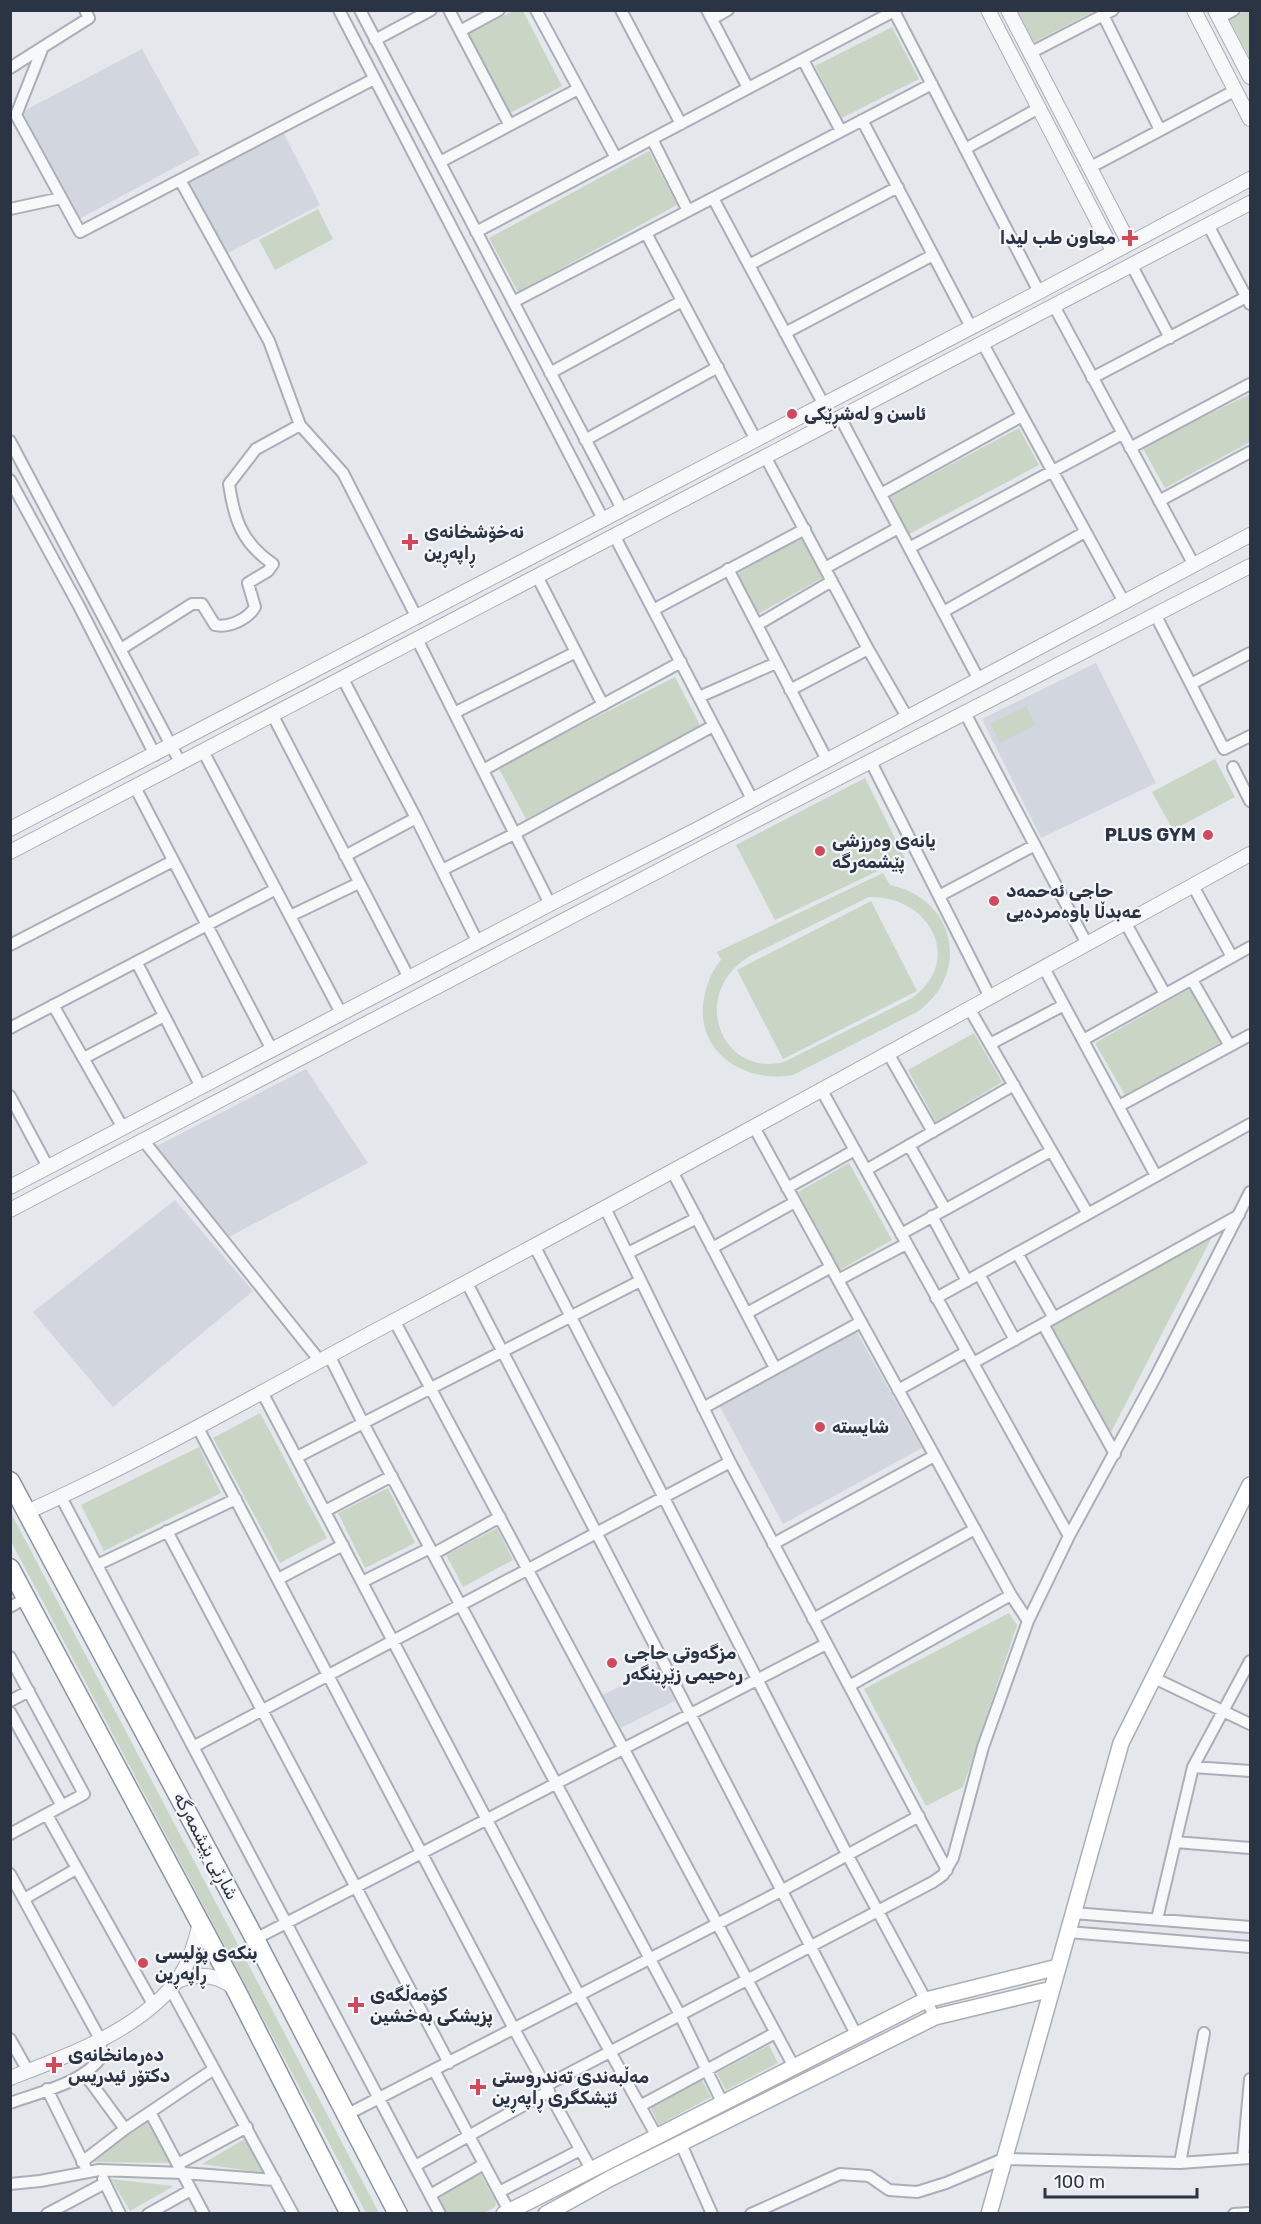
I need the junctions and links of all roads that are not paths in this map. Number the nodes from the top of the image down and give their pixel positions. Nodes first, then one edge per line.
1 (85, 10) edge
2 (339, 10) edge
3 (360, 10) edge
4 (431, 10) edge
5 (449, 10) edge
6 (499, 10) edge
7 (536, 10) edge
8 (621, 10) edge
9 (728, 10) edge
10 (988, 10) edge
11 (1008, 10) edge
12 (1194, 10) edge
13 (1234, 10) edge
14 (895, 11) edge
15 (1108, 13) edge
16 (1217, 14) edge
17 (709, 15) edge
18 (460, 31) junction
19 (375, 40) junction
20 (44, 47) junction
21 (1030, 53) junction
22 (803, 60) junction
23 (10, 68) edge
24 (1251, 77) edge
25 (374, 79) junction
26 (932, 84) junction
27 (578, 88) junction
28 (748, 88) junction
29 (1236, 90) junction
30 (1039, 108) junction
31 (1251, 119) edge
32 (862, 120) junction
33 (509, 124) junction
34 (681, 124) junction
35 (1160, 130) junction
36 (841, 131) junction
37 (652, 139) junction
38 (965, 149) junction
39 (616, 158) junction
40 (440, 162) junction
41 (1089, 168) junction
42 (1251, 179) edge
43 (180, 180) junction
44 (898, 187) junction
45 (61, 198) junction
46 (713, 198) junction
47 (1251, 203) edge
48 (10, 209) edge
49 (687, 211) junction
50 (1208, 225) junction
51 (476, 232) junction
52 (646, 232) junction
53 (1129, 243) junction
54 (1113, 251) junction
55 (488, 254) junction
56 (933, 255) junction
57 (470, 264) junction
58 (749, 265) junction
59 (1132, 266) junction
60 (1039, 292) junction
61 (1249, 299) edge
62 (682, 301) junction
63 (513, 302) junction
64 (1054, 306) junction
65 (971, 327) junction
66 (785, 333) junction
67 (1170, 338) junction
68 (983, 344) junction
69 (930, 349) junction
70 (718, 367) junction
71 (939, 367) junction
72 (550, 373) junction
73 (1092, 378) junction
74 (1251, 384) edge
75 (824, 405) junction
76 (1022, 416) junction
77 (841, 419) junction
78 (300, 424) junction
79 (1122, 434) junction
80 (585, 440) junction
81 (756, 440) junction
82 (10, 441) edge
83 (1130, 448) junction
84 (1251, 452) edge
85 (766, 458) junction
86 (1051, 470) junction
87 (10, 480) edge
88 (881, 494) junction
89 (1159, 501) junction
90 (622, 509) junction
91 (603, 519) junction
92 (898, 528) junction
93 (804, 529) junction
94 (1085, 532) junction
95 (1251, 535) edge
96 (615, 537) junction
97 (909, 548) junction
98 (1194, 565) junction
99 (1251, 566) edge
100 (825, 568) junction
101 (728, 569) junction
102 (538, 578) junction
103 (832, 581) junction
104 (95, 598) junction
105 (1124, 602) junction
106 (79, 606) junction
107 (653, 610) junction
108 (943, 612) junction
109 (1156, 616) junction
110 (417, 618) junction
111 (757, 625) junction
112 (418, 640) junction
113 (868, 648) junction
114 (121, 649) junction
115 (576, 652) junction
116 (1251, 653) edge
117 (681, 662) junction
118 (776, 663) junction
119 (1004, 668) junction
120 (343, 679) junction
121 (979, 680) junction
122 (1191, 684) junction
123 (1014, 688) junction
124 (790, 690) junction
125 (699, 697) junction
126 (603, 705) junction
127 (454, 713) junction
128 (965, 713) junction
129 (273, 716) junction
130 (908, 717) junction
131 (714, 726) junction
132 (1251, 736) edge
133 (172, 746) junction
134 (203, 751) junction
135 (154, 755) junction
136 (827, 760) junction
137 (871, 762) junction
138 (181, 764) junction
139 (1233, 767) dead end
140 (483, 770) junction
141 (135, 787) junction
142 (752, 800) junction
143 (1251, 801) edge
144 (41, 814) junction
145 (416, 818) junction
146 (10, 829) edge
147 (698, 829) junction
148 (50, 832) junction
149 (514, 834) junction
150 (1035, 845) junction
151 (706, 846) junction
152 (10, 852) edge
153 (1251, 854) edge
154 (345, 856) junction
155 (173, 861) junction
156 (442, 870) junction
157 (359, 883) junction
158 (1193, 886) junction
159 (276, 889) junction
160 (939, 896) junction
161 (550, 904) junction
162 (290, 916) junction
163 (1125, 922) junction
164 (206, 925) junction
165 (478, 943) junction
166 (1087, 944) junction
167 (10, 945) edge
168 (1251, 947) edge
169 (1233, 957) junction
170 (441, 962) junction
171 (137, 963) junction
172 (1044, 968) junction
173 (409, 978) junction
174 (451, 980) junction
175 (1191, 980) junction
176 (1165, 994) junction
177 (990, 997) junction
178 (53, 1005) junction
179 (1064, 1005) junction
180 (969, 1008) junction
181 (341, 1013) junction
182 (165, 1016) junction
183 (10, 1028) edge
184 (1251, 1035) edge
185 (1083, 1040) junction
186 (990, 1044) junction
187 (1230, 1046) junction
188 (272, 1050) junction
189 (888, 1053) junction
190 (84, 1058) junction
191 (234, 1071) junction
192 (1014, 1085) junction
193 (201, 1087) junction
194 (244, 1089) junction
195 (821, 1089) junction
196 (10, 1096) edge
197 (1119, 1106) junction
198 (1251, 1124) edge
199 (753, 1127) junction
200 (123, 1128) junction
201 (933, 1132) junction
202 (143, 1140) junction
203 (909, 1145) junction
204 (855, 1150) junction
205 (1052, 1151) junction
206 (48, 1167) junction
207 (866, 1170) junction
208 (672, 1171) junction
209 (1156, 1176) junction
210 (10, 1187) edge
211 (787, 1188) junction
212 (1251, 1192) edge
213 (795, 1202) junction
214 (605, 1208) junction
215 (945, 1209) junction
216 (10, 1210) edge
217 (1088, 1214) junction
218 (1239, 1215) junction
219 (932, 1216) junction
220 (697, 1218) junction
221 (904, 1239) junction
222 (535, 1247) junction
223 (712, 1248) junction
224 (628, 1253) junction
225 (1017, 1253) junction
226 (831, 1267) junction
227 (979, 1274) junction
228 (838, 1280) junction
229 (640, 1281) junction
230 (967, 1281) junction
231 (467, 1283) junction
232 (936, 1298) junction
233 (747, 1313) junction
234 (571, 1317) junction
235 (1054, 1318) junction
236 (394, 1320) junction
237 (861, 1322) junction
238 (1043, 1324) junction
239 (1015, 1340) junction
240 (502, 1352) junction
241 (966, 1352) junction
242 (325, 1358) junction
243 (973, 1363) junction
244 (775, 1368) junction
245 (431, 1389) junction
246 (898, 1390) junction
247 (262, 1392) junction
248 (703, 1408) junction
249 (363, 1423) junction
250 (198, 1428) junction
251 (1115, 1454) junction
252 (934, 1456) junction
253 (297, 1457) junction
254 (730, 1462) junction
255 (392, 1476) junction
256 (10, 1481) edge
257 (1248, 1493) edge
258 (61, 1497) junction
259 (664, 1497) junction
260 (236, 1499) junction
261 (325, 1511) junction
262 (27, 1512) junction
263 (500, 1517) junction
264 (975, 1529) junction
265 (167, 1531) junction
266 (596, 1533) junction
267 (1069, 1536) junction
268 (773, 1544) junction
269 (343, 1545) junction
270 (431, 1551) junction
271 (98, 1565) junction
272 (10, 1568) edge
273 (528, 1569) junction
274 (278, 1579) junction
275 (362, 1582) junction
276 (1011, 1595) junction
277 (18, 1603) edge
278 (460, 1605) junction
279 (813, 1619) junction
280 (1028, 1621) junction
281 (393, 1641) junction
282 (826, 1644) junction
283 (10, 1657) edge
284 (1251, 1660) edge
285 (329, 1675) junction
286 (1154, 1678) junction
287 (757, 1680) junction
288 (849, 1686) junction
289 (29, 1691) junction
290 (10, 1701) edge
291 (262, 1710) junction
292 (1225, 1711) junction
293 (10, 1712) edge
294 (690, 1715) junction
295 (1251, 1724) edge
296 (193, 1747) junction
297 (624, 1749) junction
298 (1193, 1767) junction
299 (1251, 1771) edge
300 (557, 1784) junction
301 (62, 1806) junction
302 (47, 1815) junction
303 (920, 1816) junction
304 (487, 1820) junction
305 (10, 1834) edge
306 (1175, 1842) junction
307 (1251, 1848) edge
308 (423, 1854) junction
309 (848, 1856) junction
310 (76, 1869) junction
311 (947, 1870) junction
312 (10, 1874) edge
313 (356, 1888) junction
314 (781, 1891) junction
315 (24, 1899) junction
316 (878, 1911) junction
317 (1074, 1913) junction
318 (1157, 1919) junction
319 (200, 1923) junction
320 (286, 1924) junction
321 (717, 1924) junction
322 (1251, 1926) edge
323 (1068, 1932) junction
324 (255, 1940) junction
325 (812, 1946) junction
326 (1251, 1947) edge
327 (650, 1959) junction
328 (1058, 1967) junction
329 (748, 1980) junction
330 (173, 1984) junction
331 (1052, 1989) junction
332 (236, 1990) junction
333 (579, 1995) junction
334 (926, 2000) junction
335 (153, 2004) junction
336 (680, 2015) junction
337 (934, 2017) junction
338 (514, 2029) junction
339 (775, 2033) junction
340 (1204, 2033) dead end
341 (857, 2036) junction
342 (10, 2039) edge
343 (100, 2039) junction
344 (611, 2051) junction
345 (449, 2063) junction
346 (794, 2067) junction
347 (214, 2069) junction
348 (434, 2070) junction
349 (28, 2071) junction
350 (705, 2071) junction
351 (84, 2073) junction
352 (10, 2078) edge
353 (1251, 2079) edge
354 (547, 2089) junction
355 (47, 2090) junction
356 (379, 2098) junction
357 (722, 2102) junction
358 (10, 2103) edge
359 (640, 2106) junction
360 (150, 2112) junction
361 (348, 2114) junction
362 (247, 2127) junction
363 (125, 2129) junction
364 (656, 2135) junction
365 (469, 2136) junction
366 (681, 2144) junction
367 (580, 2150) junction
368 (1247, 2158) edge
369 (1003, 2159) junction
370 (1180, 2163) junction
371 (484, 2164) junction
372 (414, 2166) junction
373 (85, 2167) junction
374 (180, 2169) junction
375 (591, 2169) junction
376 (99, 2170) junction
377 (275, 2180) junction
378 (105, 2183) junction
379 (10, 2184) edge
380 (191, 2190) junction
381 (500, 2192) junction
382 (430, 2195) junction
383 (507, 2212) edge
384 (1236, 2213) edge
385 (1251, 2213) edge
386 (47, 2214) edge
387 (120, 2214) edge
388 (148, 2214) edge
389 (204, 2214) edge
390 (293, 2214) edge
391 (350, 2214) edge
392 (398, 2214) edge
393 (440, 2214) edge
394 (546, 2214) edge
395 (712, 2214) edge
396 (751, 2214) edge
397 (989, 2214) edge

1 - 20 street
2 - 25 street
3 - 19 street
4 - 19 street
5 - 18 street
6 - 18 street
7 - 27 street
8 - 34 street
9 - 17 street
10 - 30 street
11 - 21 street
12 - 29 street
13 - 16 street
14 - 22 street
14 - 26 street
15 - 21 street
15 - 35 street
16 - 24 street
17 - 28 street
18 - 33 street
19 - 40 street
20 - 23 street
20 - 45 street
21 - 41 street
22 - 28 street
22 - 36 street
25 - 43 street
25 - 57 street
26 - 32 street
26 - 38 street
27 - 33 street
27 - 39 street
28 - 34 street
29 - 31 street
29 - 35 street
30 - 38 street
30 - 54 street
32 - 36 street
32 - 44 street
33 - 40 street
34 - 37 street
35 - 41 street
36 - 46 street
37 - 39 street
37 - 49 street
38 - 60 street
39 - 51 street
40 - 51 street
41 - 53 street
42 - 53 street
43 - 45 street
43 - 78 street
44 - 56 street
44 - 58 street
45 - 48 street
46 - 49 street
46 - 58 street
47 - 50 street
49 - 52 street
50 - 59 street
50 - 61 street
51 - 55 street
52 - 62 street
52 - 63 street
53 - 54 street
54 - 60 street
55 - 57 street
55 - 63 street
56 - 65 street
56 - 66 street
57 - 91 street
58 - 66 street
59 - 64 street
59 - 67 street
60 - 65 street
61 - 67 street
62 - 70 street
62 - 72 street
63 - 72 street
64 - 68 street
64 - 73 street
65 - 69 street
66 - 75 street
67 - 73 street
68 - 71 street
68 - 76 street
69 - 71 street
69 - 75 street
70 - 80 street
70 - 81 street
71 - 77 street
72 - 80 street
73 - 79 street
74 - 83 street
75 - 81 street
76 - 86 street
76 - 88 street
77 - 85 street
77 - 88 street
78 - 110 street
78 - 114 street
79 - 83 street
79 - 86 street
80 - 90 street
81 - 90 street
82 - 104 street
83 - 89 street
84 - 89 street
85 - 93 street
85 - 96 street
86 - 94 street
86 - 97 street
87 - 106 street
88 - 92 street
89 - 98 street
90 - 91 street
91 - 110 street
92 - 97 street
92 - 100 street
93 - 100 street
93 - 101 street
94 - 105 street
94 - 108 street
95 - 98 street
96 - 102 street
96 - 107 street
97 - 108 street
98 - 105 street
99 - 109 street
100 - 103 street
101 - 107 street
101 - 111 street
102 - 112 street
102 - 115 street
103 - 111 street
103 - 113 street
104 - 106 street
104 - 114 street
105 - 119 street
106 - 135 street
107 - 117 street
108 - 121 street
109 - 122 street
109 - 123 street
110 - 133 street
111 - 118 street
112 - 120 street
112 - 127 street
113 - 124 street
113 - 130 street
114 - 133 street
115 - 126 street
115 - 127 street
116 - 122 street
117 - 125 street
117 - 126 street
118 - 124 street
118 - 125 street
119 - 121 street
119 - 123 street
120 - 129 street
120 - 145 street
121 - 130 street
122 - 132 street
123 - 128 street
124 - 136 street
125 - 131 street
126 - 140 street
127 - 140 street
128 - 137 street
128 - 150 street
129 - 134 street
129 - 154 street
130 - 136 street
131 - 142 street
131 - 149 street
133 - 135 street
133 - 138 street
134 - 138 street
134 - 159 street
135 - 144 street
136 - 142 street
137 - 151 street
137 - 160 street
138 - 141 street
139 - 143 street
140 - 149 street
141 - 148 street
141 - 155 street
142 - 147 street
144 - 146 street
144 - 148 street
145 - 154 street
145 - 156 street
147 - 151 street
147 - 161 street
148 - 152 street
149 - 156 street
149 - 161 street
150 - 160 street
150 - 166 street
151 - 174 street
153 - 158 street
154 - 157 street
155 - 164 street
155 - 167 street
156 - 165 street
157 - 162 street
157 - 173 street
158 - 163 street
158 - 169 street
159 - 162 street
159 - 164 street
160 - 177 street
161 - 165 street
162 - 181 street
163 - 166 street
163 - 176 street
164 - 171 street
164 - 188 street
165 - 170 street
166 - 172 street
168 - 169 street
169 - 175 street
170 - 173 street
170 - 174 street
171 - 178 street
171 - 182 street
172 - 177 street
172 - 179 street
173 - 181 street
174 - 194 street
175 - 176 street
175 - 187 street
176 - 185 street
177 - 180 street
178 - 183 street
178 - 190 street
179 - 185 street
179 - 186 street
180 - 186 street
180 - 189 street
181 - 188 street
182 - 190 street
182 - 193 street
184 - 187 street
185 - 197 street
186 - 192 street
187 - 197 street
188 - 191 street
189 - 195 street
189 - 201 street
190 - 200 street
191 - 193 street
191 - 194 street
192 - 201 street
192 - 205 street
193 - 200 street
194 - 202 street
195 - 199 street
195 - 204 street
196 - 206 street
197 - 209 street
198 - 209 street
199 - 208 street
199 - 211 street
200 - 206 street
201 - 203 street
202 - 216 street
202 - 242 street
203 - 207 street
203 - 215 street
204 - 207 street
204 - 211 street
205 - 215 street
205 - 217 street
206 - 210 street
207 - 221 street
208 - 214 street
208 - 220 street
209 - 217 street
211 - 213 street
212 - 218 street
213 - 223 street
213 - 226 street
214 - 222 street
214 - 224 street
215 - 219 street
217 - 225 street
218 - 235 street
218 - 251 street
219 - 221 street
219 - 230 street
220 - 223 street
220 - 224 street
221 - 228 street
221 - 232 street
222 - 231 street
222 - 234 street
223 - 233 street
224 - 229 street
225 - 227 street
225 - 235 street
226 - 228 street
226 - 233 street
227 - 230 street
227 - 239 street
228 - 237 street
229 - 234 street
229 - 248 street
230 - 232 street
231 - 236 street
231 - 240 street
232 - 241 street
233 - 244 street
234 - 240 street
234 - 259 street
235 - 238 street
236 - 242 street
236 - 245 street
237 - 244 street
237 - 246 street
238 - 239 street
238 - 251 street
239 - 243 street
240 - 245 street
240 - 266 street
241 - 243 street
241 - 246 street
242 - 247 street
242 - 249 street
243 - 267 street
244 - 248 street
245 - 249 street
245 - 263 street
246 - 252 street
247 - 250 street
247 - 253 street
248 - 254 street
249 - 253 street
249 - 255 street
250 - 258 street
250 - 260 street
251 - 267 street
252 - 264 street
252 - 268 street
253 - 261 street
254 - 259 street
254 - 268 street
255 - 261 street
255 - 270 street
256 - 262 highway, شاڕێی پێشمەرگە
257 - 286 main road
258 - 262 street
258 - 271 street
259 - 266 street
259 - 287 street
260 - 265 street
260 - 274 street
261 - 269 street
262 - 324 highway, شاڕێی پێشمەرگە
263 - 270 street
263 - 273 street
264 - 276 street
264 - 279 street
265 - 271 street
265 - 291 street
266 - 273 street
266 - 294 street
267 - 280 street
268 - 279 street
269 - 274 street
269 - 275 street
270 - 275 street
270 - 278 street
271 - 296 street
272 - 277 highway
273 - 278 street
273 - 297 street
274 - 285 street
275 - 281 street
276 - 280 street
276 - 288 street
277 - 319 highway
278 - 281 street
278 - 300 street
279 - 282 street
280 - 311 street
281 - 285 street
281 - 304 street
282 - 287 street
282 - 288 street
283 - 289 street
284 - 292 street
285 - 291 street
285 - 308 street
286 - 292 street
286 - 317 main road
287 - 294 street
287 - 309 street
288 - 303 street
289 - 290 street
289 - 301 street
291 - 296 street
291 - 313 street
292 - 295 street
292 - 298 street
293 - 301 street
294 - 297 street
294 - 314 street
296 - 320 street
297 - 300 street
297 - 321 street
298 - 299 street
298 - 306 street
300 - 304 street
300 - 327 street
301 - 302 street
302 - 305 street
302 - 310 street
303 - 309 street
303 - 311 street
304 - 308 street
304 - 333 street
306 - 307 street
306 - 318 street
308 - 313 street
308 - 338 street
309 - 314 street
309 - 316 street
310 - 315 street
310 - 335 street
311 - 316 street
312 - 315 street
313 - 320 street
313 - 345 street
314 - 321 street
314 - 325 street
315 - 343 street
316 - 325 street
316 - 334 street
317 - 318 street
317 - 323 main road
318 - 322 street
319 - 330 street
319 - 332 highway
320 - 324 street
320 - 356 street
321 - 327 street
321 - 329 street
323 - 326 street
323 - 328 main road
324 - 361 highway, شاڕێی پێشمەرگە
325 - 329 street
325 - 341 street
327 - 333 street
327 - 336 street
328 - 331 main road
328 - 334 main road
329 - 336 street
329 - 339 street
330 - 332 street
330 - 335 street
330 - 347 street
331 - 337 main road
331 - 369 main road
332 - 391 highway
333 - 338 street
333 - 344 street
334 - 337 street
334 - 341 main road
335 - 343 street
336 - 344 street
336 - 350 street
337 - 366 main road
338 - 345 street
338 - 354 street
339 - 346 street
339 - 350 street
340 - 370 street
341 - 346 main road
342 - 349 street
343 - 349 street
343 - 351 street
344 - 354 street
344 - 359 street
345 - 348 street
346 - 357 main road
347 - 360 street
347 - 362 street
348 - 356 street
348 - 365 street
349 - 352 street
350 - 357 street
350 - 359 street
351 - 355 street
351 - 363 street
353 - 368 street
354 - 365 street
354 - 367 street
355 - 358 street
355 - 373 street
356 - 361 street
356 - 372 street
357 - 364 main road
359 - 364 street
360 - 363 street
360 - 374 street
361 - 392 highway, شاڕێی پێشمەرگە
362 - 374 street
362 - 377 street
363 - 373 street
364 - 375 main road
365 - 371 street
365 - 372 street
366 - 394 main road
366 - 395 street
367 - 375 street
367 - 381 street
368 - 370 street
369 - 370 street
369 - 396 street
369 - 397 main road
371 - 381 street
371 - 382 street
372 - 382 street
373 - 376 street
373 - 379 street
374 - 376 street
374 - 377 street
374 - 380 street
375 - 383 main road
376 - 378 street
377 - 390 street
378 - 386 street
378 - 387 street
380 - 388 street
380 - 389 street
381 - 383 street
382 - 393 street
384 - 385 street

